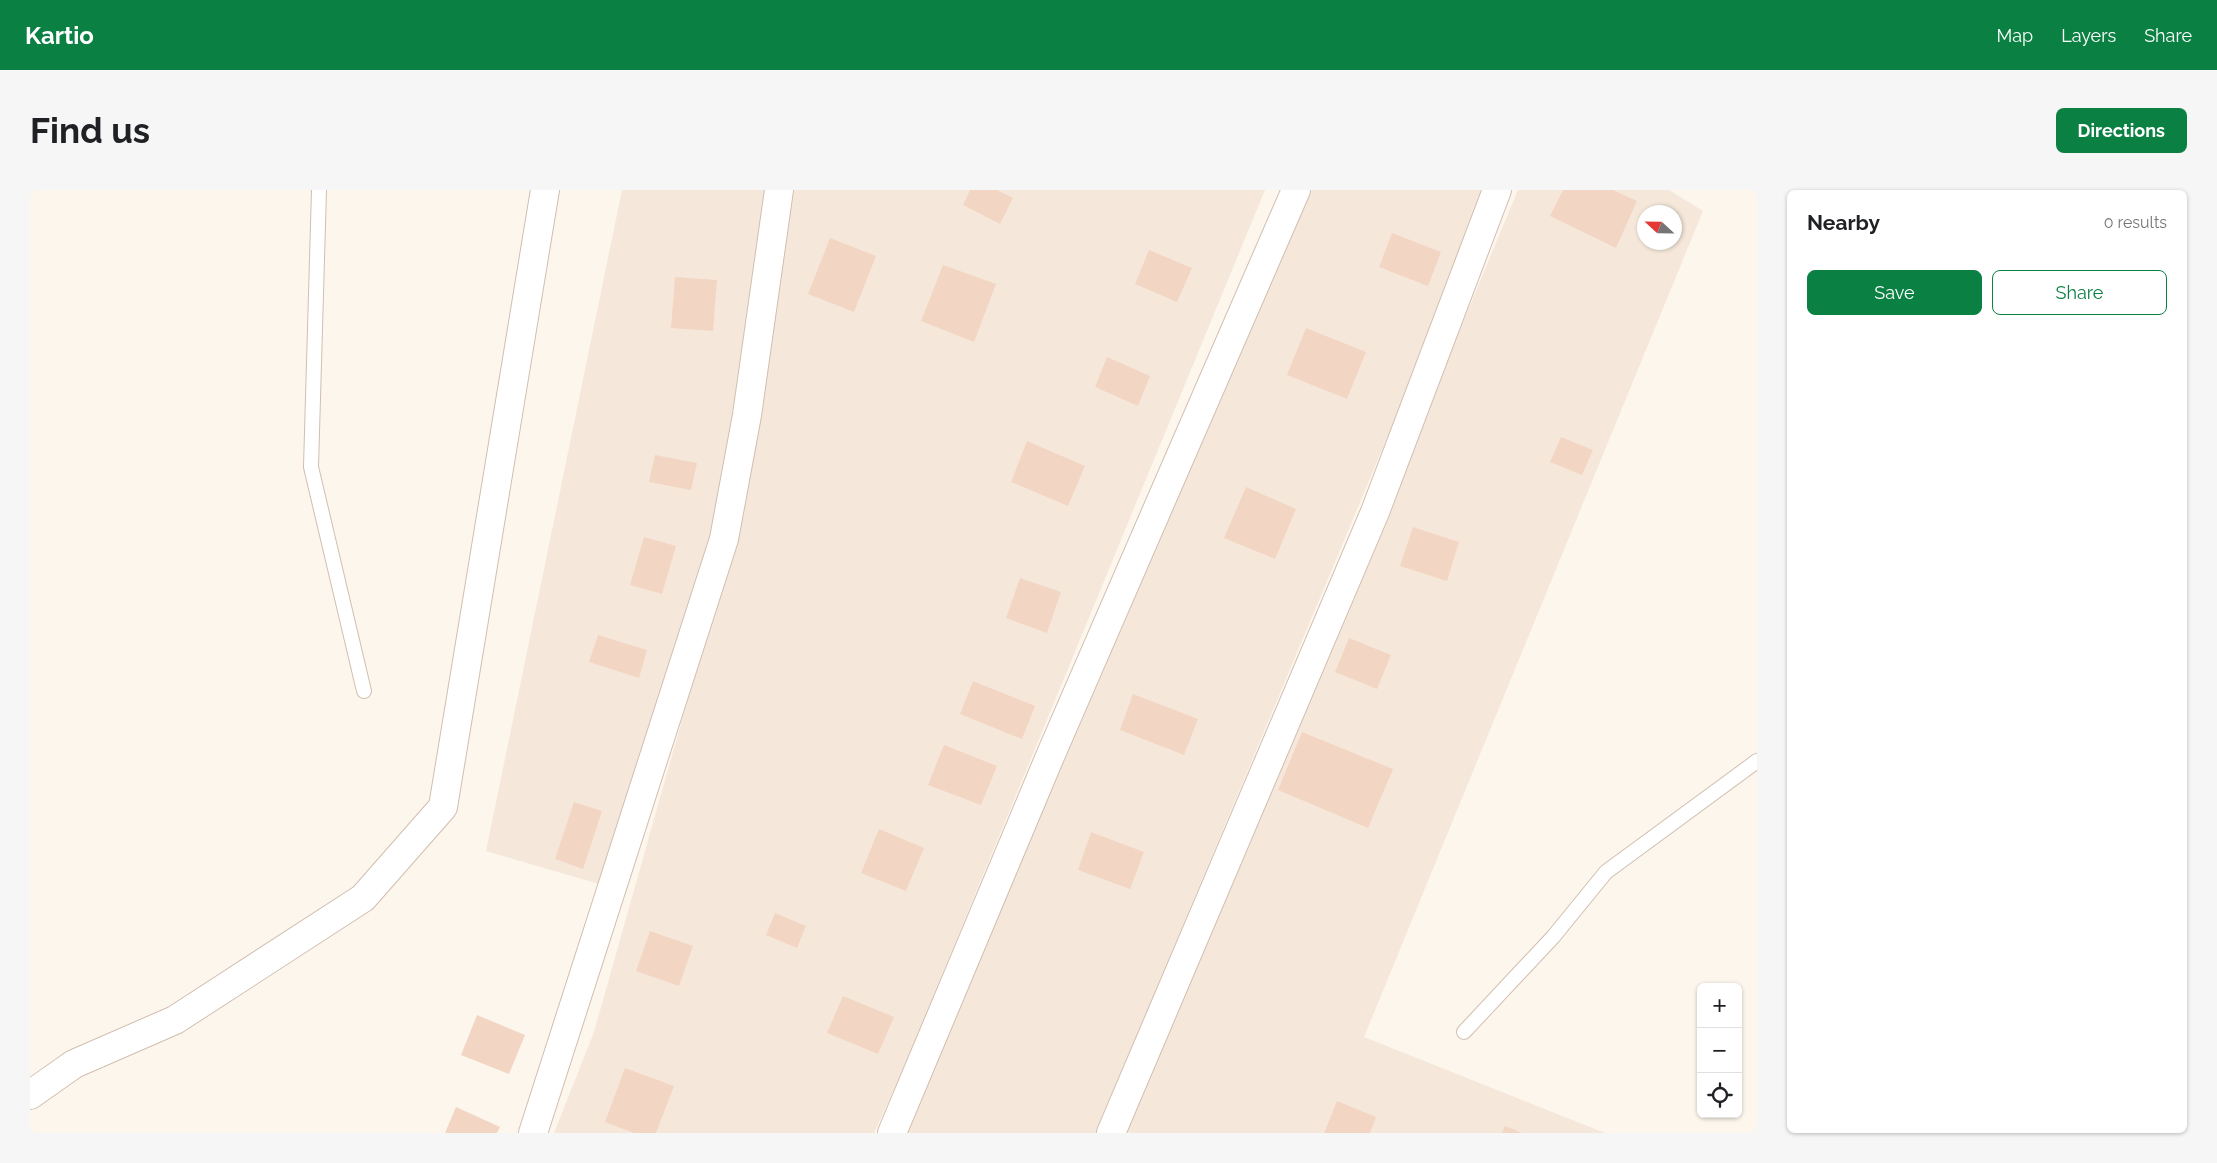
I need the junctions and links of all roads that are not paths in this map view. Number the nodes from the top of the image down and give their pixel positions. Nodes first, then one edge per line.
1 (319, 190) edge
2 (545, 190) edge
3 (779, 190) edge
4 (1296, 190) edge
5 (1498, 190) edge
6 (364, 691) dead end
7 (1757, 761) edge
8 (1464, 1032) dead end
9 (30, 1095) edge
10 (533, 1133) edge
11 (892, 1133) edge
12 (1111, 1133) edge

1 - 6 lane
2 - 9 street
3 - 10 street
4 - 11 street
5 - 12 street
7 - 8 lane

